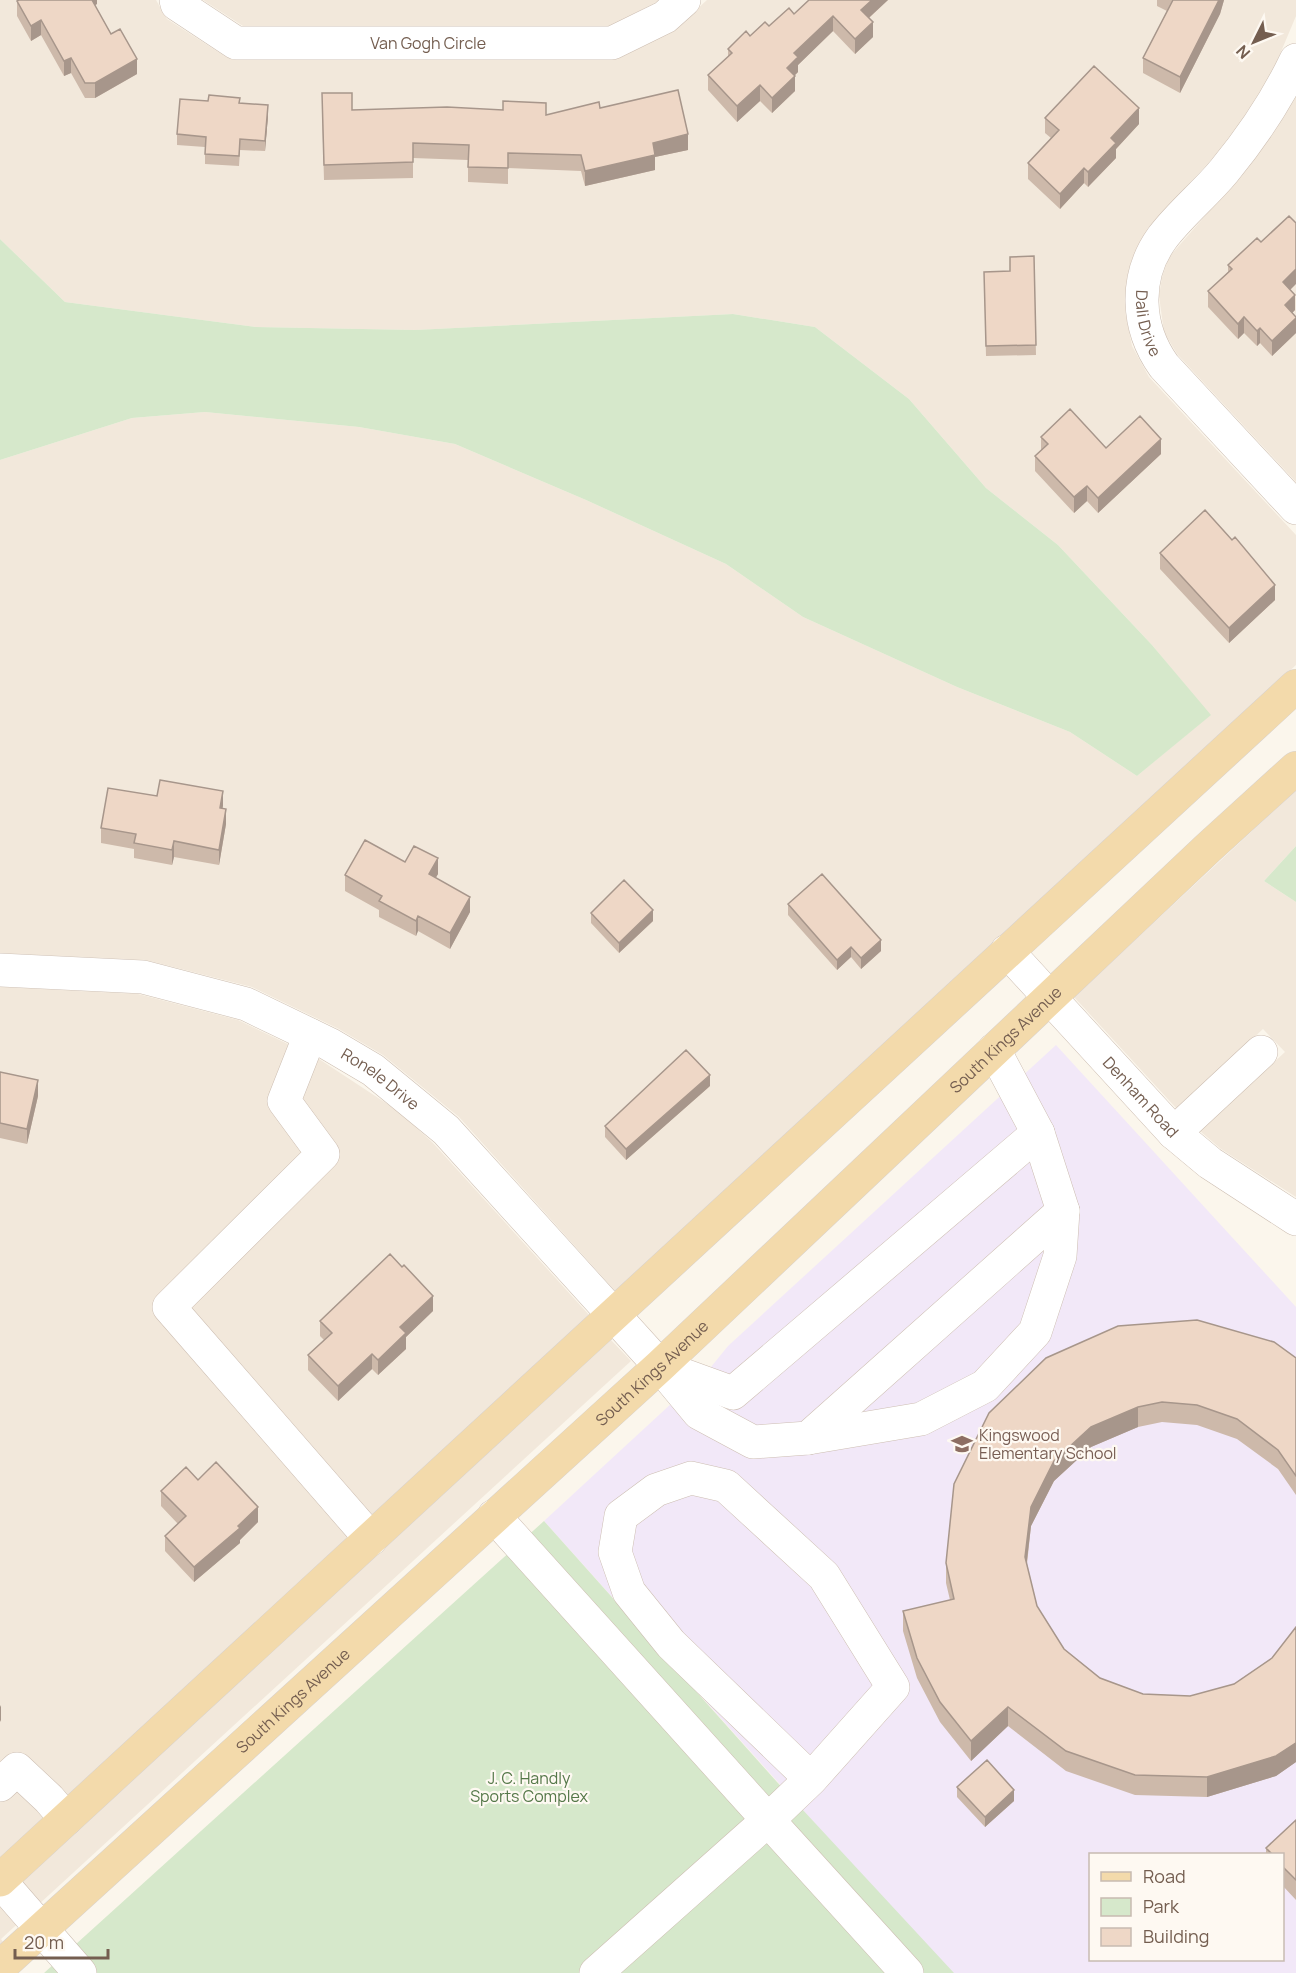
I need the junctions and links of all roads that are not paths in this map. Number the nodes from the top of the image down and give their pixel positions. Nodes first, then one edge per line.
1 (176, 0) edge
2 (684, 0) edge
3 (1296, 60) edge
4 (1296, 508) edge
5 (1296, 686) edge
6 (1296, 768) edge
7 (1007, 951) junction
8 (0, 970) edge
9 (1050, 998) junction
10 (310, 1035) junction
11 (994, 1050) junction
12 (1261, 1052) dead end
13 (1038, 1133) junction
14 (1174, 1133) junction
15 (1063, 1211) junction
16 (1296, 1219) edge
17 (613, 1316) junction
18 (660, 1366) junction
19 (808, 1438) junction
20 (494, 1516) junction
21 (371, 1539) junction
22 (811, 1779) junction
23 (0, 1785) edge
24 (66, 1820) junction
25 (768, 1820) junction
26 (0, 1881) edge
27 (42, 1929) junction
28 (0, 1967) edge
29 (80, 1973) edge
30 (596, 1973) edge
31 (907, 1973) edge

1 - 2 street, Van Gogh Circle
3 - 4 street, Dali Drive
5 - 7 main road
6 - 9 main road, South Kings Avenue
7 - 9 street, Denham Road
7 - 17 main road
8 - 10 street, Ronele Drive
9 - 11 main road, South Kings Avenue
9 - 14 street, Denham Road
10 - 17 street, Ronele Drive
10 - 21 street
11 - 13 street
11 - 18 main road, South Kings Avenue
12 - 14 street
13 - 15 street
13 - 18 street
14 - 16 street, Denham Road
15 - 19 street
15 - 19 street, Ronele Drive
17 - 18 street, Ronele Drive
17 - 21 main road
18 - 19 street, Ronele Drive
18 - 20 main road, South Kings Avenue
20 - 25 street
20 - 27 main road, South Kings Avenue
21 - 24 main road
22 - 22 street
22 - 25 street
23 - 24 street
24 - 26 main road
25 - 30 street
25 - 31 street
26 - 27 street
27 - 28 main road, South Kings Avenue
27 - 29 street

